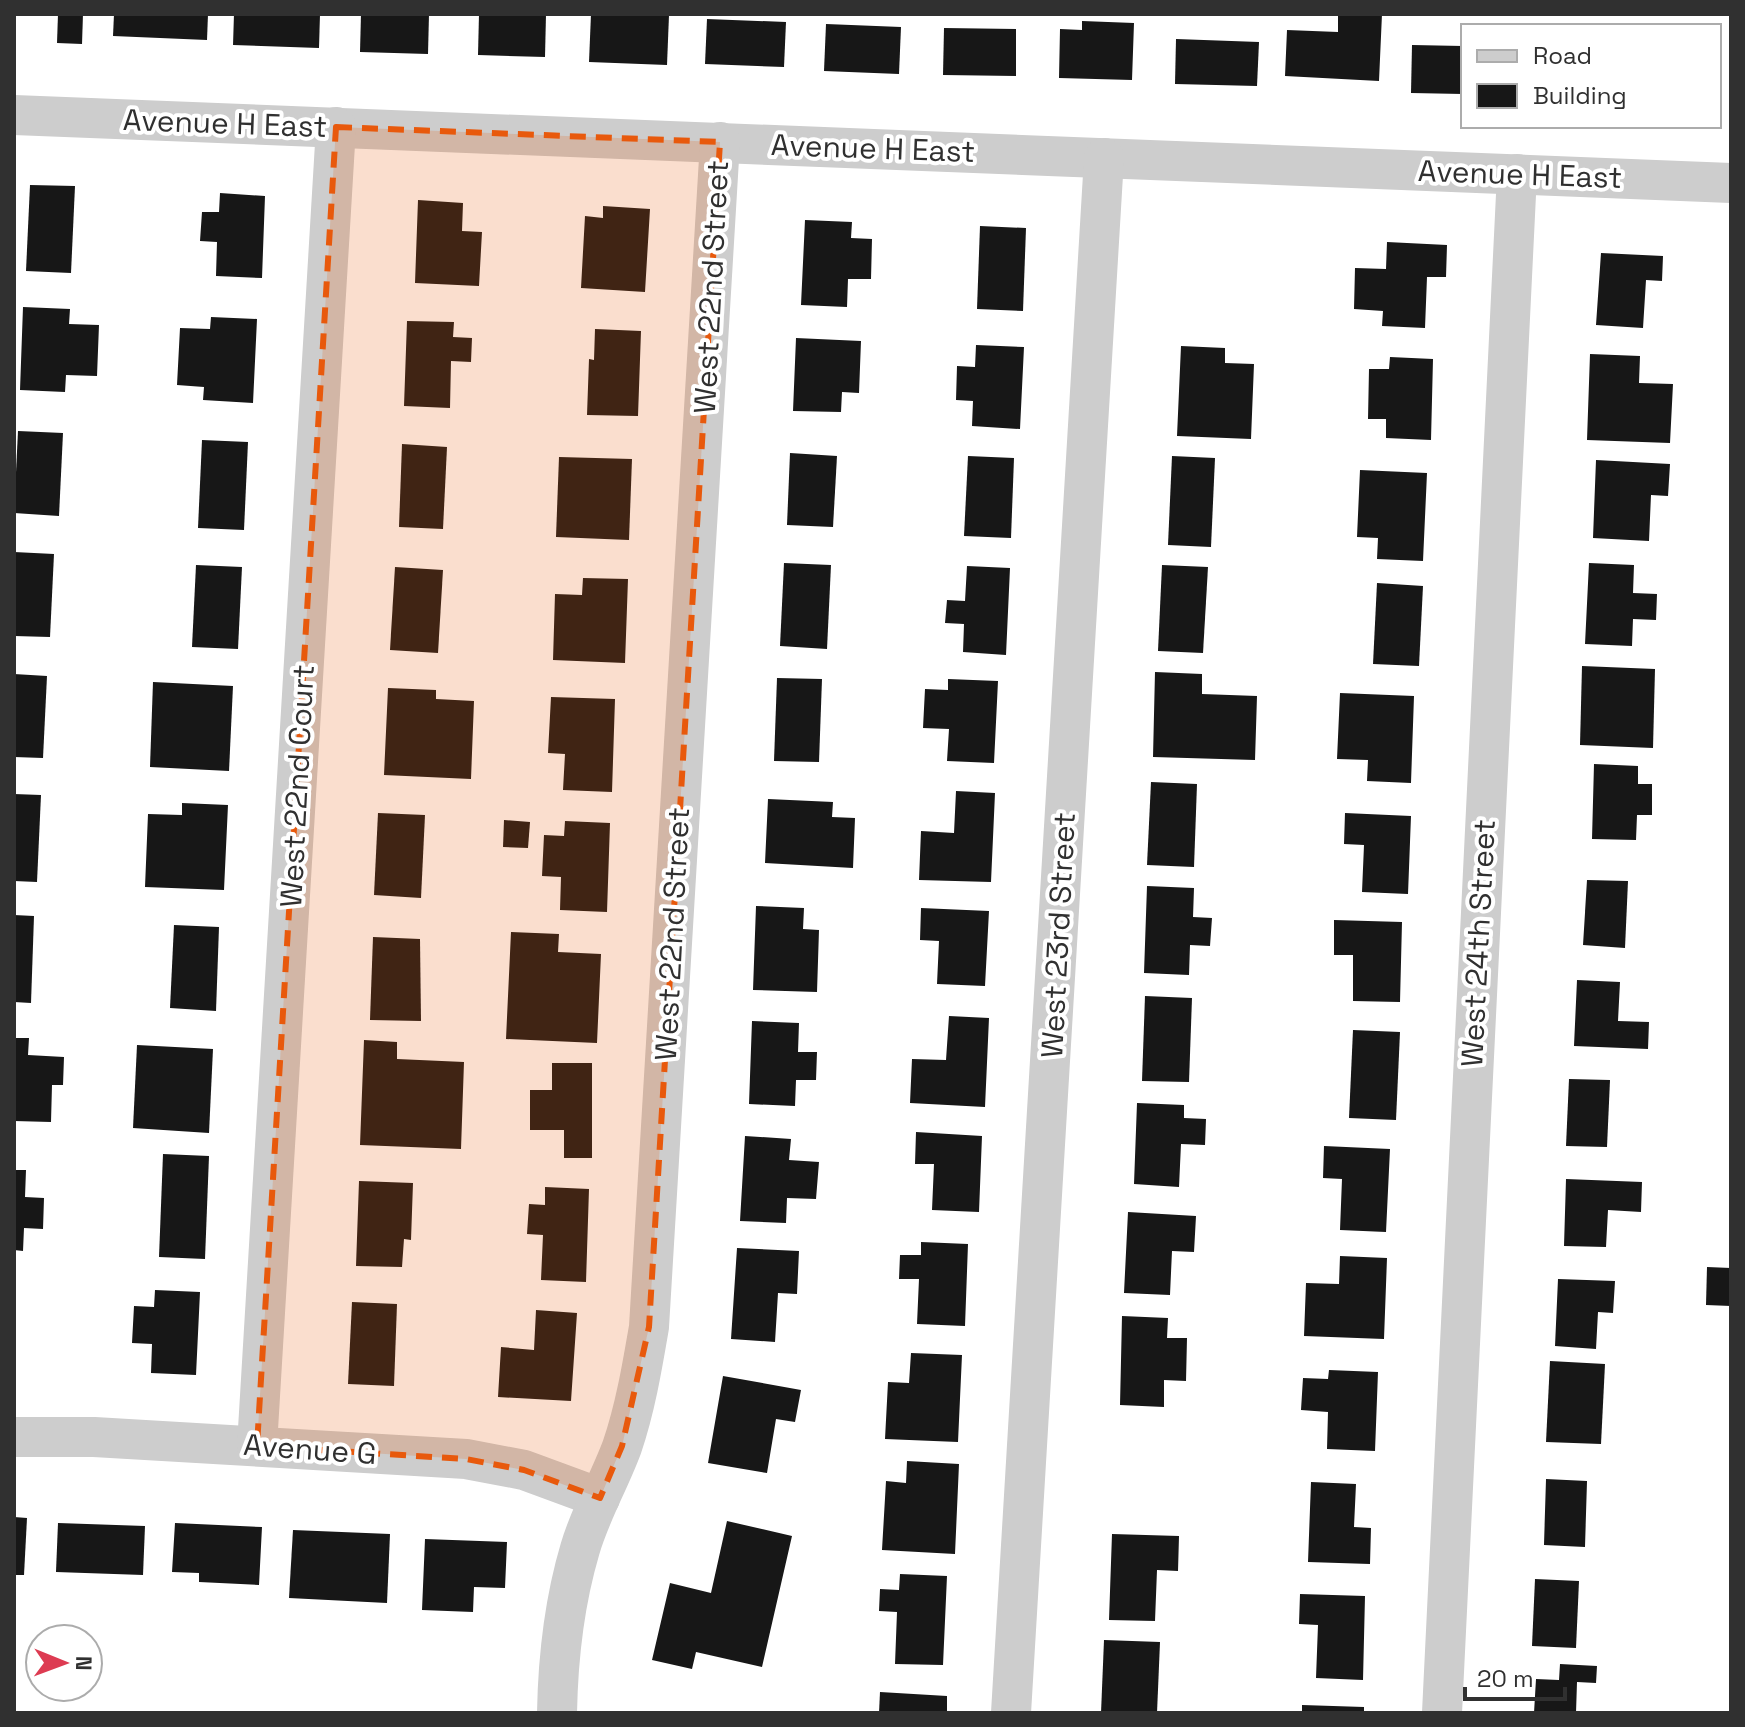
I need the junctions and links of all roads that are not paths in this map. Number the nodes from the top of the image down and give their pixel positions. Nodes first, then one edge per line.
1 (14, 115) edge
2 (336, 127) junction
3 (720, 142) junction
4 (1104, 158) junction
5 (1517, 174) junction
6 (1731, 183) edge
7 (14, 1437) edge
8 (257, 1446) junction
9 (600, 1498) junction
10 (557, 1713) edge
11 (1011, 1713) edge
12 (1442, 1713) edge

1 - 2 street, Avenue H East
2 - 3 street, Avenue H East
2 - 8 street, West 22nd Court
3 - 4 street, Avenue H East
3 - 9 street, West 22nd Street
4 - 5 street, Avenue H East
4 - 11 street, West 23rd Street
5 - 6 street, Avenue H East
5 - 12 street, West 24th Street
7 - 8 street, Avenue G
8 - 9 street, Avenue G
9 - 10 street, West 22nd Street

